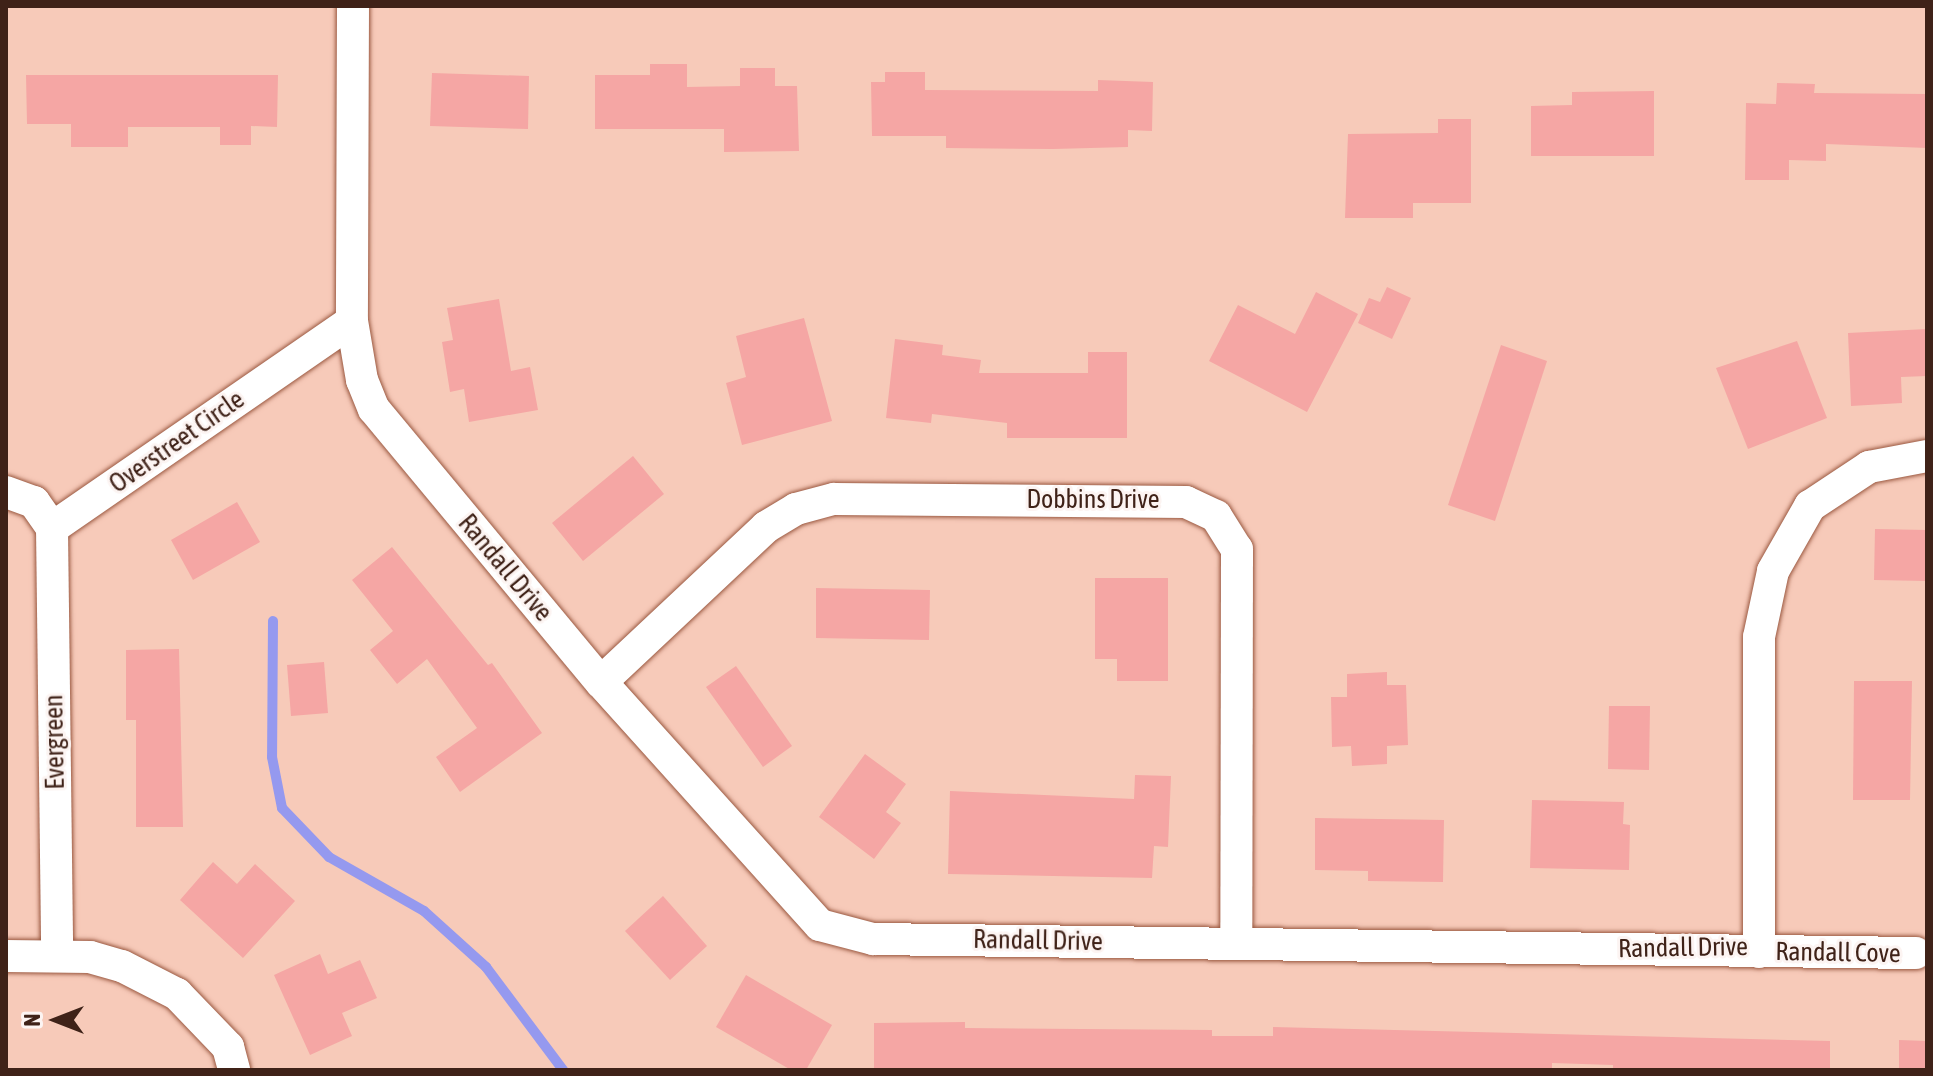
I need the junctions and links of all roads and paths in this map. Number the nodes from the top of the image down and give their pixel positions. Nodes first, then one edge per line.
1 (353, 6) edge
2 (352, 321) junction
3 (1927, 456) edge
4 (6, 492) edge
5 (52, 528) junction
6 (601, 682) junction
7 (1236, 944) junction
8 (1759, 952) junction
9 (1916, 953) dead end
10 (6, 956) edge
11 (57, 956) junction
12 (234, 1070) edge

1 - 2 street, Randall Drive
2 - 5 street, Overstreet Circle
2 - 6 street, Randall Drive
3 - 8 street, Randall Drive
4 - 5 street
5 - 11 street, Evergreen
6 - 7 street, Randall Drive
6 - 7 street, Dobbins Drive
7 - 8 street, Randall Drive
8 - 9 street, Randall Cove
10 - 11 street
11 - 12 street

